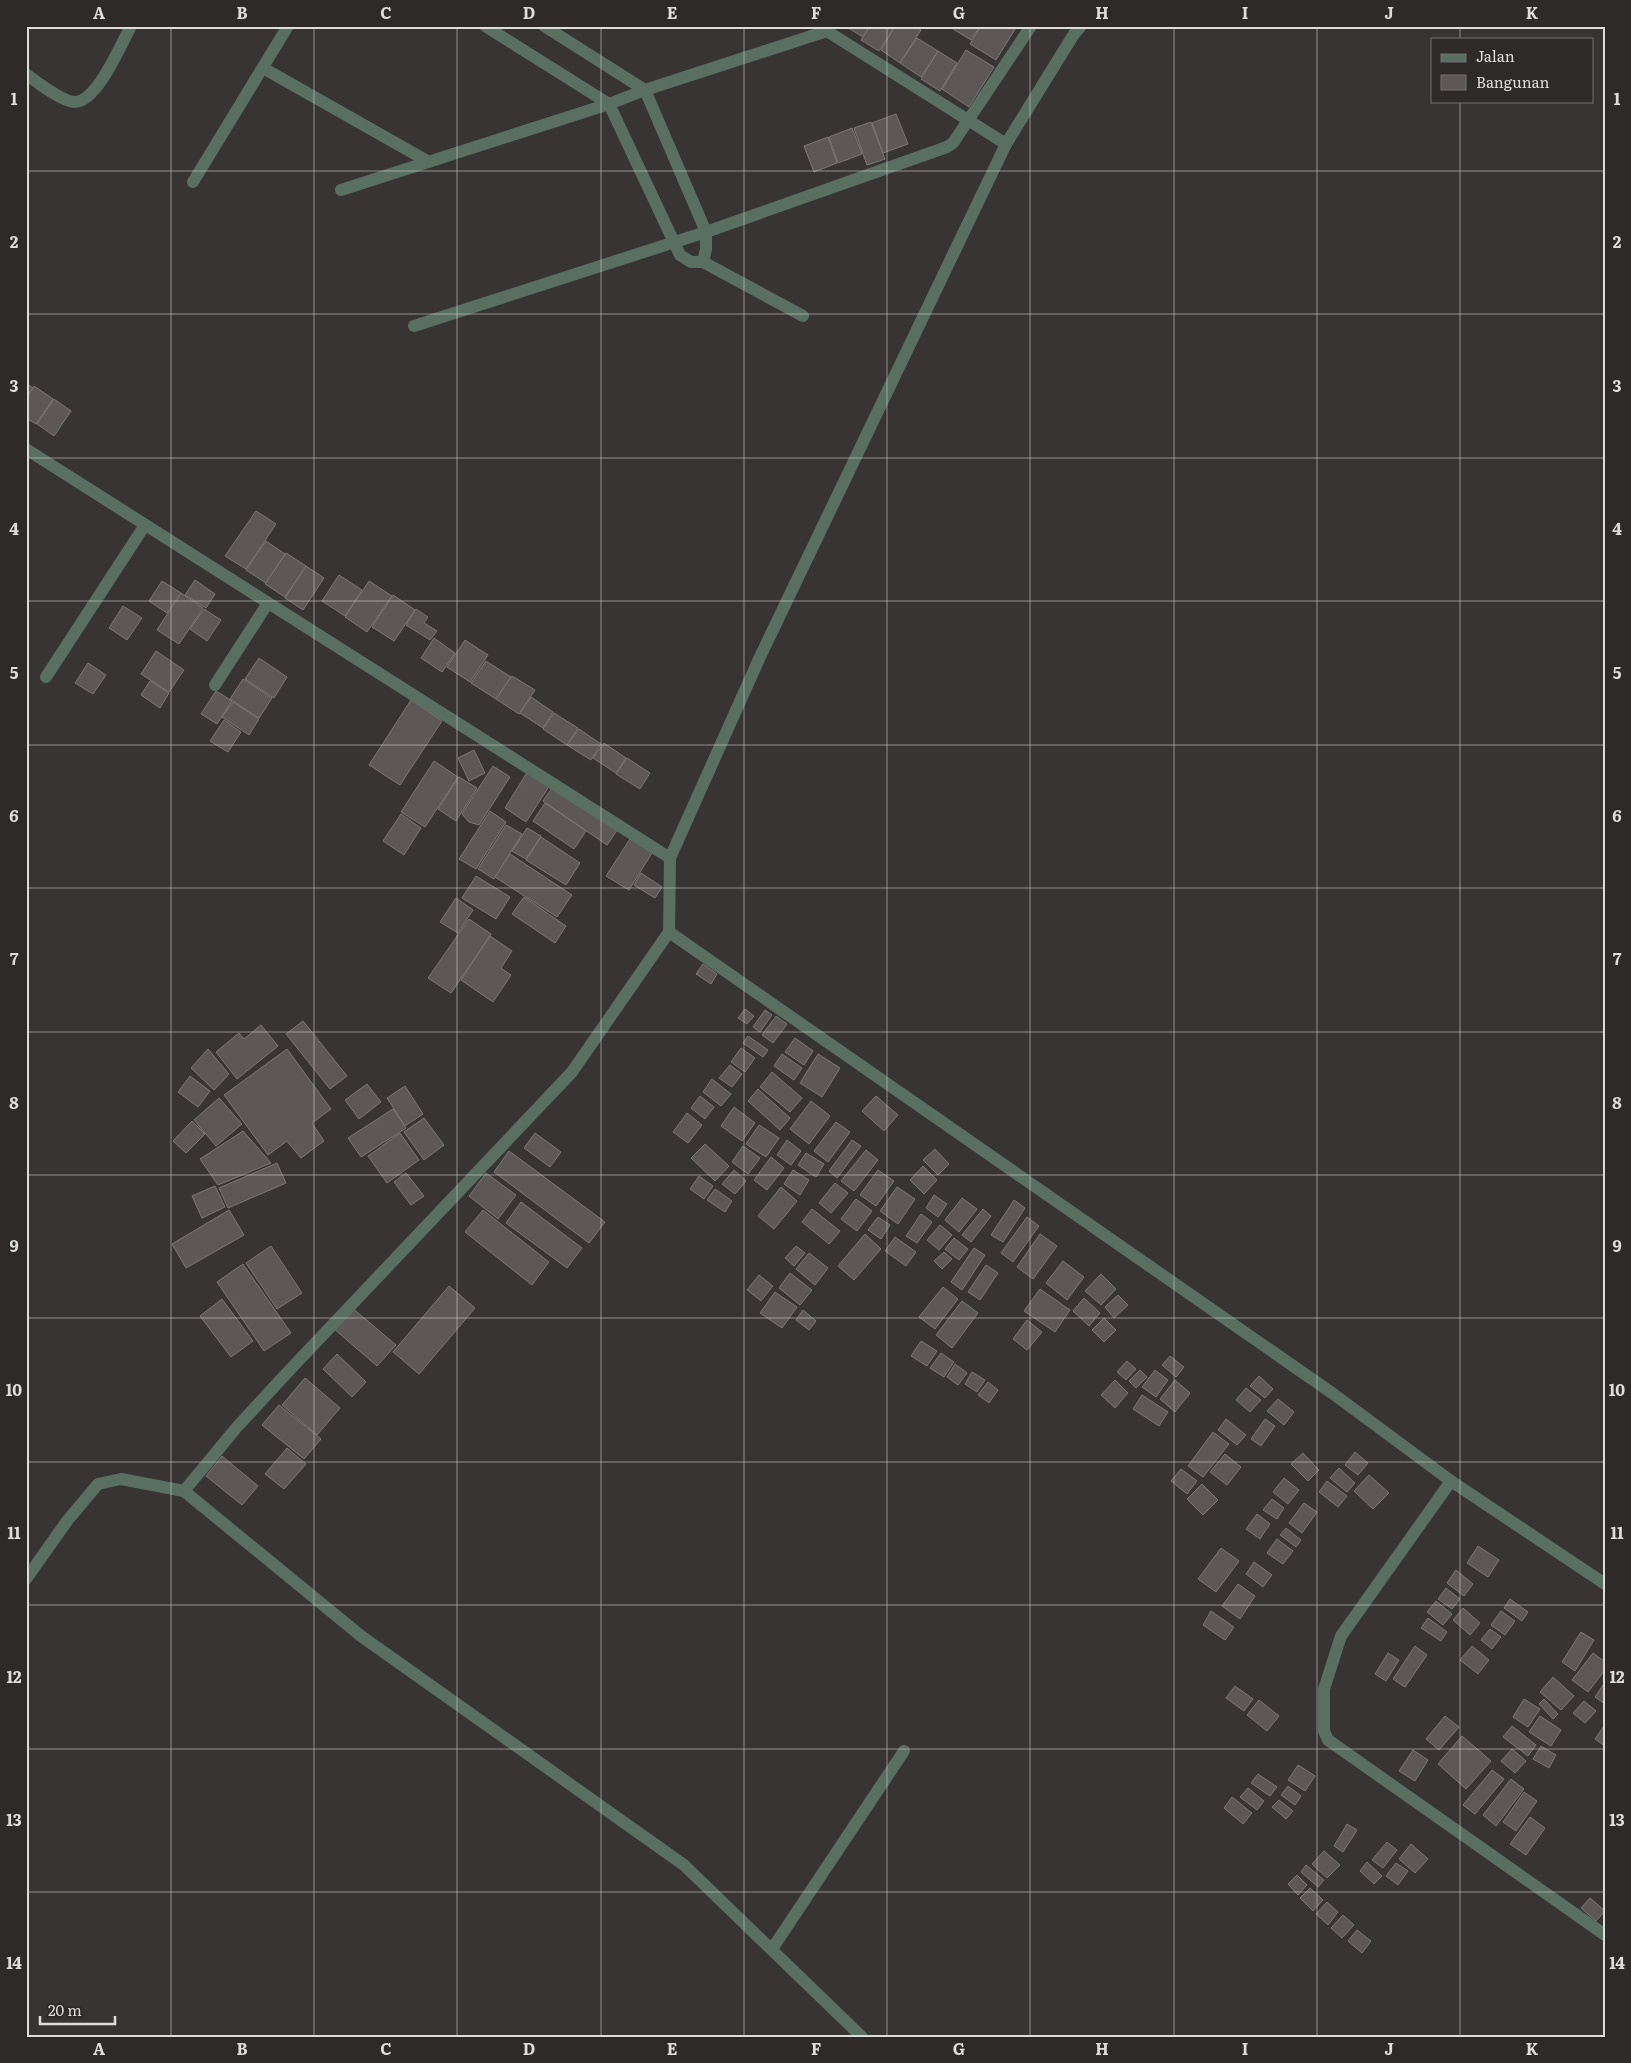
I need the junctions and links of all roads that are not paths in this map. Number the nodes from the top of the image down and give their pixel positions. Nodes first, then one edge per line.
1 (131, 26) edge
2 (288, 26) edge
3 (486, 26) edge
4 (544, 26) edge
5 (1031, 26) edge
6 (1081, 26) edge
7 (824, 29) edge
8 (263, 68) junction
9 (26, 74) edge
10 (645, 90) junction
11 (609, 104) junction
12 (969, 119) junction
13 (1006, 144) junction
14 (429, 162) junction
15 (193, 182) dead end
16 (340, 190) dead end
17 (706, 232) junction
18 (673, 241) junction
19 (703, 262) junction
20 (803, 316) dead end
21 (414, 326) dead end
22 (26, 449) edge
23 (146, 525) junction
24 (268, 603) junction
25 (46, 677) dead end
26 (215, 685) dead end
27 (670, 858) junction
28 (669, 932) junction
29 (1451, 1481) junction
30 (184, 1491) junction
31 (26, 1579) edge
32 (1605, 1584) edge
33 (904, 1751) dead end
34 (1605, 1935) edge
35 (772, 1949) junction
36 (862, 2037) edge

1 - 9 street
2 - 8 street
3 - 11 street
4 - 10 street
5 - 12 street
6 - 13 street
7 - 10 street
7 - 12 street
8 - 14 street
8 - 15 street
10 - 11 street
10 - 17 street
11 - 14 street
11 - 18 street
12 - 13 street
12 - 17 street
13 - 27 street
14 - 16 street
17 - 18 street
17 - 19 street
18 - 19 street
18 - 21 street
19 - 20 street
22 - 23 street
23 - 24 street
23 - 25 street
24 - 26 street
24 - 27 street
27 - 28 street
28 - 29 street
28 - 30 street
29 - 32 street
29 - 34 street
30 - 31 street
30 - 35 street
33 - 35 street
35 - 36 street

